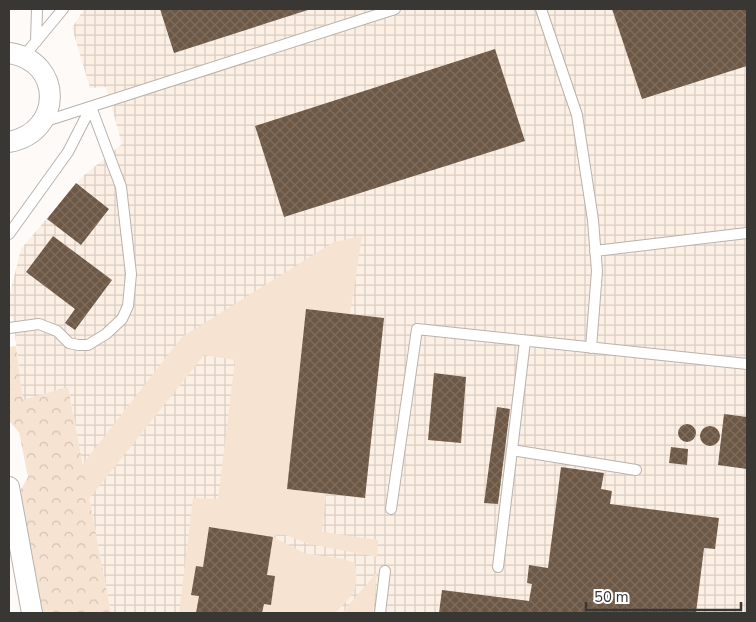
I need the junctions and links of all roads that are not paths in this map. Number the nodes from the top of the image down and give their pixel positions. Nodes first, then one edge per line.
1 (36, 9) edge
2 (63, 9) edge
3 (395, 9) edge
4 (541, 9) edge
5 (23, 50) edge
6 (91, 107) junction
7 (43, 122) junction
8 (9, 142) edge
9 (747, 233) edge
10 (9, 234) edge
11 (595, 251) junction
12 (9, 328) edge
13 (524, 341) junction
14 (591, 348) junction
15 (747, 364) edge
16 (512, 450) junction
17 (636, 470) dead end
18 (9, 487) edge
19 (391, 509) dead end
20 (498, 567) dead end
21 (385, 571) dead end
22 (32, 613) edge
23 (380, 613) edge

1 - 5 lane
2 - 5 lane
3 - 6 lane
4 - 11 lane
5 - 7 street
6 - 7 lane
6 - 10 lane
6 - 12 lane
7 - 8 street
9 - 11 lane
11 - 14 lane
13 - 14 lane
13 - 16 lane
13 - 19 lane
14 - 15 lane
16 - 17 lane
16 - 20 lane
18 - 22 street
21 - 23 lane

